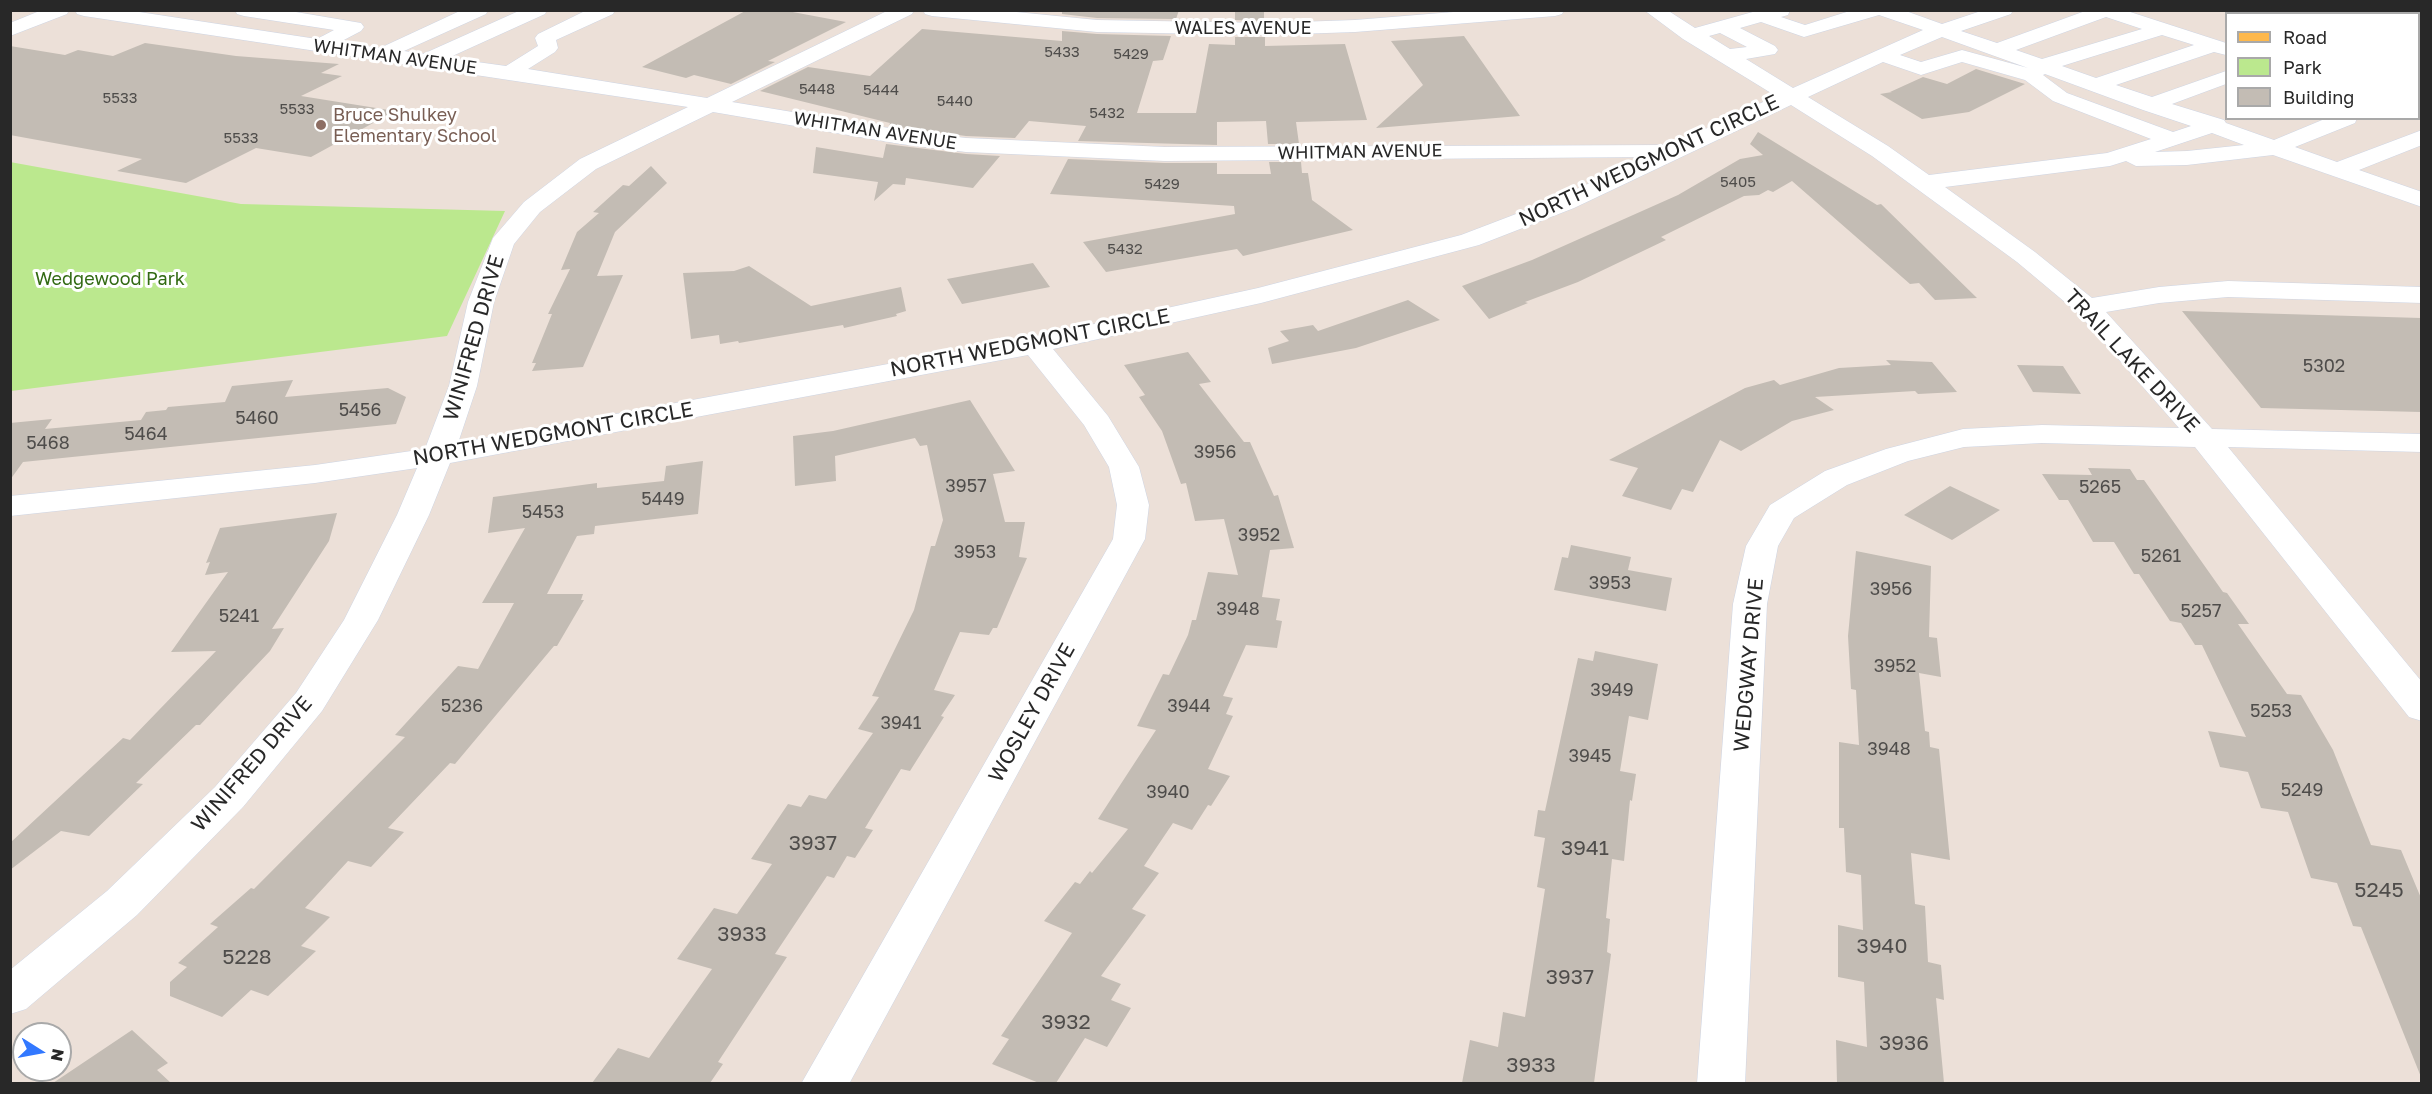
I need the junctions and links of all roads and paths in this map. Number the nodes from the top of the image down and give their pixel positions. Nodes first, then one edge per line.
1 (60, 10) edge
2 (84, 10) edge
3 (185, 10) edge
4 (244, 10) edge
5 (479, 10) edge
6 (538, 10) edge
7 (606, 10) edge
8 (905, 10) edge
9 (932, 10) edge
10 (1555, 10) edge
11 (1653, 10) edge
12 (1782, 10) edge
13 (1875, 10) edge
14 (1884, 10) edge
15 (2004, 10) edge
16 (2104, 11) edge
17 (1761, 16) junction
18 (1941, 20) edge
19 (157, 21) junction
20 (1722, 26) junction
21 (2161, 29) junction
22 (10, 30) edge
23 (243, 34) junction
24 (1690, 35) junction
25 (318, 46) junction
26 (2220, 47) edge
27 (1996, 50) junction
28 (228, 52) dead end
29 (381, 55) junction
30 (1882, 55) junction
31 (1724, 56) junction
32 (429, 62) junction
33 (2037, 71) junction
34 (508, 73) junction
35 (401, 76) dead end
36 (2225, 76) edge
37 (2096, 85) junction
38 (1790, 96) junction
39 (711, 104) junction
40 (2151, 105) junction
41 (2342, 120) edge
42 (2222, 122) edge
43 (2421, 137) edge
44 (2169, 138) junction
45 (2274, 148) junction
46 (1674, 150) junction
47 (2110, 159) junction
48 (2338, 170) junction
49 (1924, 183) junction
50 (2417, 195) edge
51 (2421, 295) edge
52 (2087, 307) junction
53 (1035, 345) junction
54 (2204, 438) junction
55 (2421, 443) edge
56 (438, 456) junction
57 (10, 506) edge
58 (2421, 708) edge
59 (10, 996) edge
60 (824, 1083) edge
61 (1721, 1083) edge

1 - 22 street
2 - 19 street, WHITMAN AVENUE
3 - 19 street
4 - 25 street
5 - 29 street
6 - 32 street
7 - 34 street
8 - 39 street, WINIFRED DRIVE
9 - 10 street, WALES AVENUE
11 - 24 street, TRAIL LAKE DRIVE
12 - 17 street
13 - 17 street
14 - 18 street
15 - 18 street, NORTH WEDGMONT CIRCLE
16 - 21 street
16 - 27 street
17 - 20 street
18 - 27 street
18 - 30 street, NORTH WEDGMONT CIRCLE
19 - 23 street, WHITMAN AVENUE
20 - 24 street
20 - 31 street
21 - 26 street
21 - 33 street
23 - 25 street, WHITMAN AVENUE
23 - 28 street
24 - 31 street, TRAIL LAKE DRIVE
25 - 29 street, WHITMAN AVENUE
26 - 37 street
27 - 33 street
29 - 32 street, WHITMAN AVENUE
30 - 33 street
30 - 38 street, NORTH WEDGMONT CIRCLE
31 - 38 street, TRAIL LAKE DRIVE
32 - 34 street, WHITMAN AVENUE
32 - 35 street
33 - 37 street
33 - 44 street
34 - 39 street, WHITMAN AVENUE
36 - 40 street
37 - 40 street
38 - 46 street, NORTH WEDGMONT CIRCLE
38 - 49 street, TRAIL LAKE DRIVE
39 - 46 street, WHITMAN AVENUE
39 - 56 street, WINIFRED DRIVE
40 - 42 street
41 - 45 street
42 - 44 street
42 - 45 street
43 - 48 street
44 - 47 street
45 - 47 street
45 - 48 street
46 - 53 street, NORTH WEDGMONT CIRCLE
47 - 49 street
48 - 50 street
49 - 52 street, TRAIL LAKE DRIVE
51 - 52 street
52 - 54 street, TRAIL LAKE DRIVE
53 - 56 street, NORTH WEDGMONT CIRCLE
53 - 60 street, WOSLEY DRIVE
54 - 55 street, WEDGWAY DRIVE
54 - 58 street, TRAIL LAKE DRIVE
54 - 61 street, WEDGWAY DRIVE
56 - 57 street, NORTH WEDGMONT CIRCLE
56 - 59 street, WINIFRED DRIVE

